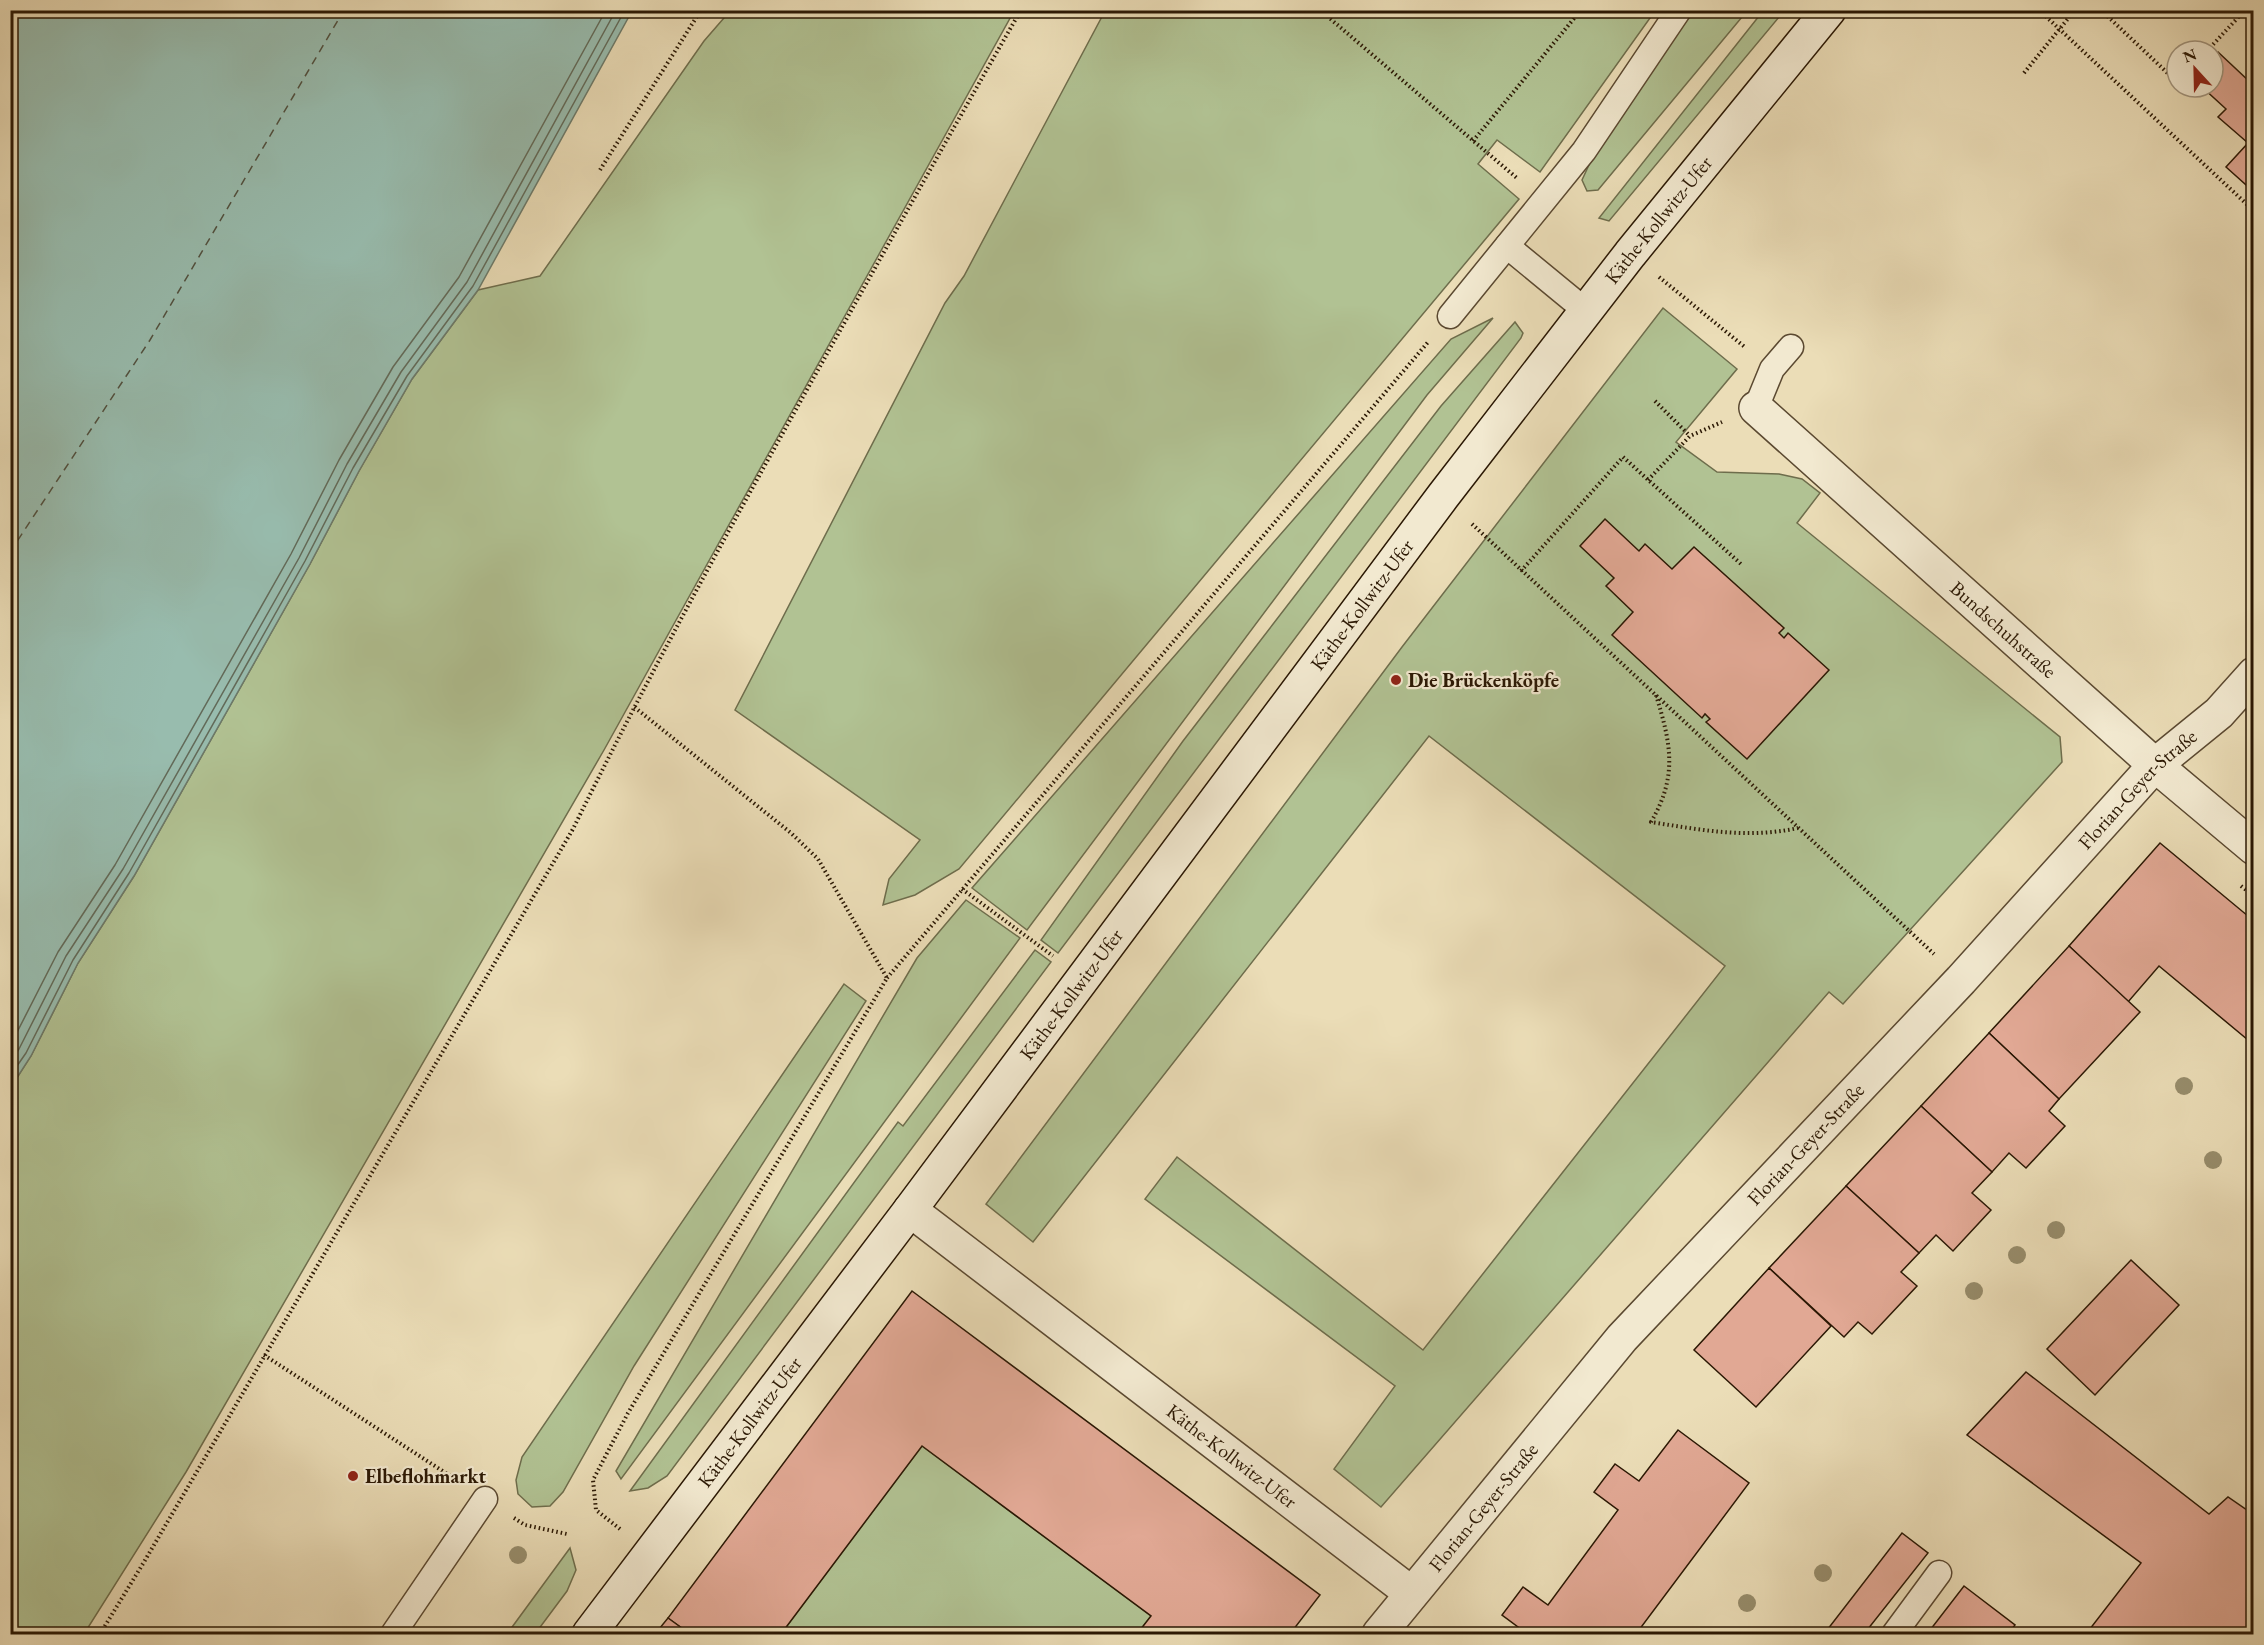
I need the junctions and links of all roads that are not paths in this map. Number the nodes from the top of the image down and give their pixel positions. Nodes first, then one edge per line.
1 (1680, 10) edge
2 (1828, 10) edge
3 (1507, 246) junction
4 (1586, 310) junction
5 (1450, 316) road end
6 (1791, 347) dead end
7 (1756, 408) joint
8 (2253, 674) edge
9 (2155, 765) junction
10 (2253, 848) edge
11 (910, 1210) junction
12 (485, 1499) road end
13 (1939, 1573) dead end
14 (1412, 1593) junction
15 (393, 1635) edge
16 (589, 1635) edge
17 (1379, 1635) edge
18 (1894, 1635) edge

1 - 3 lane
2 - 4 street, Käthe-Kollwitz-Ufer
3 - 4 lane
3 - 5 lane
4 - 11 street, Käthe-Kollwitz-Ufer
6 - 7 lane
7 - 9 street, Bundschuhstraße
8 - 9 street, Florian-Geyer-Straße
9 - 10 street, Bundschuhstraße
9 - 14 street, Florian-Geyer-Straße
11 - 14 street, Käthe-Kollwitz-Ufer
11 - 16 street, Käthe-Kollwitz-Ufer
12 - 15 lane
13 - 18 lane
14 - 17 street, Florian-Geyer-Straße

